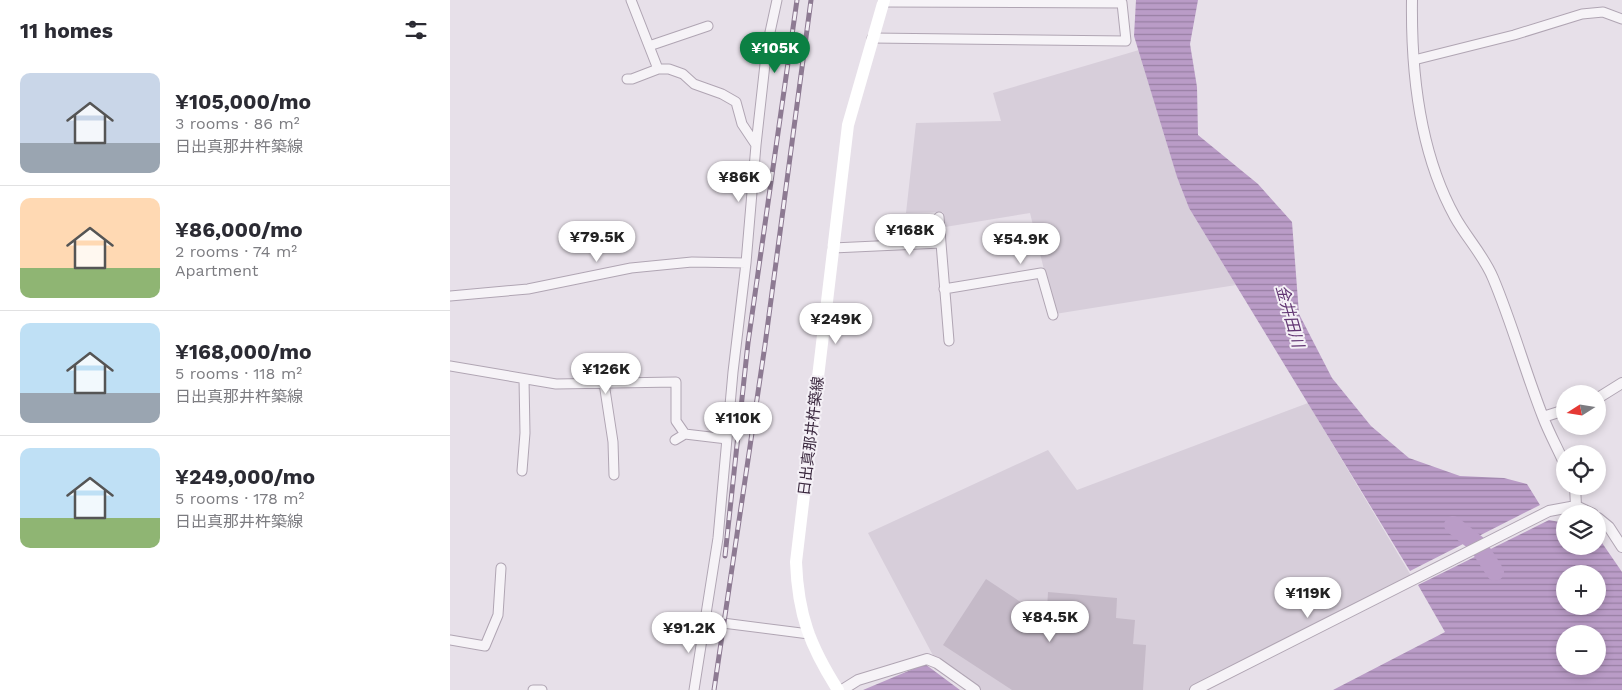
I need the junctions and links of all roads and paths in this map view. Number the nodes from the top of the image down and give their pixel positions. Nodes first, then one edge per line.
1 (631, 0) edge
2 (777, 0) edge
3 (1412, 0) edge
4 (884, 1) edge
5 (1622, 19) edge
6 (708, 26) dead end
7 (872, 38) junction
8 (649, 46) junction
9 (1414, 60) junction
10 (658, 69) junction
11 (627, 79) dead end
12 (756, 145) junction
13 (939, 217) dead end
14 (941, 243) junction
15 (833, 248) junction
16 (746, 263) junction
17 (944, 290) junction
18 (450, 296) edge
19 (1053, 315) dead end
20 (949, 341) dead end
21 (450, 366) edge
22 (524, 379) junction
23 (1622, 383) edge
24 (604, 384) junction
25 (1606, 393) edge
26 (1556, 413) edge
27 (1543, 417) junction
28 (685, 434) junction
29 (727, 439) junction
30 (675, 440) dead end
31 (1556, 445) edge
32 (522, 471) dead end
33 (614, 475) dead end
34 (1556, 510) edge
35 (1606, 525) edge
36 (1622, 547) edge
37 (501, 568) dead end
38 (707, 621) junction
39 (809, 634) junction
40 (450, 640) edge
41 (533, 690) edge
42 (542, 690) edge
43 (694, 690) edge
44 (840, 690) edge
45 (975, 690) edge
46 (1195, 690) edge

1 - 8 street
2 - 12 street
3 - 9 street
4 - 7 main road, 日出真那井杵築線
4 - 7 street
5 - 9 street
6 - 8 street
7 - 15 main road, 日出真那井杵築線
8 - 10 street
9 - 27 street
10 - 11 street
10 - 12 street
12 - 16 street
13 - 14 street
14 - 15 street
14 - 17 street
15 - 39 main road, 日出真那井杵築線
16 - 18 street
16 - 29 street
17 - 19 street
17 - 20 street
21 - 22 street
22 - 24 street
22 - 32 street
23 - 25 street
24 - 28 street
24 - 33 street
26 - 27 street
27 - 31 street
28 - 29 street
28 - 30 street
29 - 38 street
34 - 46 street
35 - 36 street
37 - 40 street
38 - 39 street
38 - 43 street
39 - 44 main road, 日出真那井杵築線
41 - 42 street
44 - 45 street

